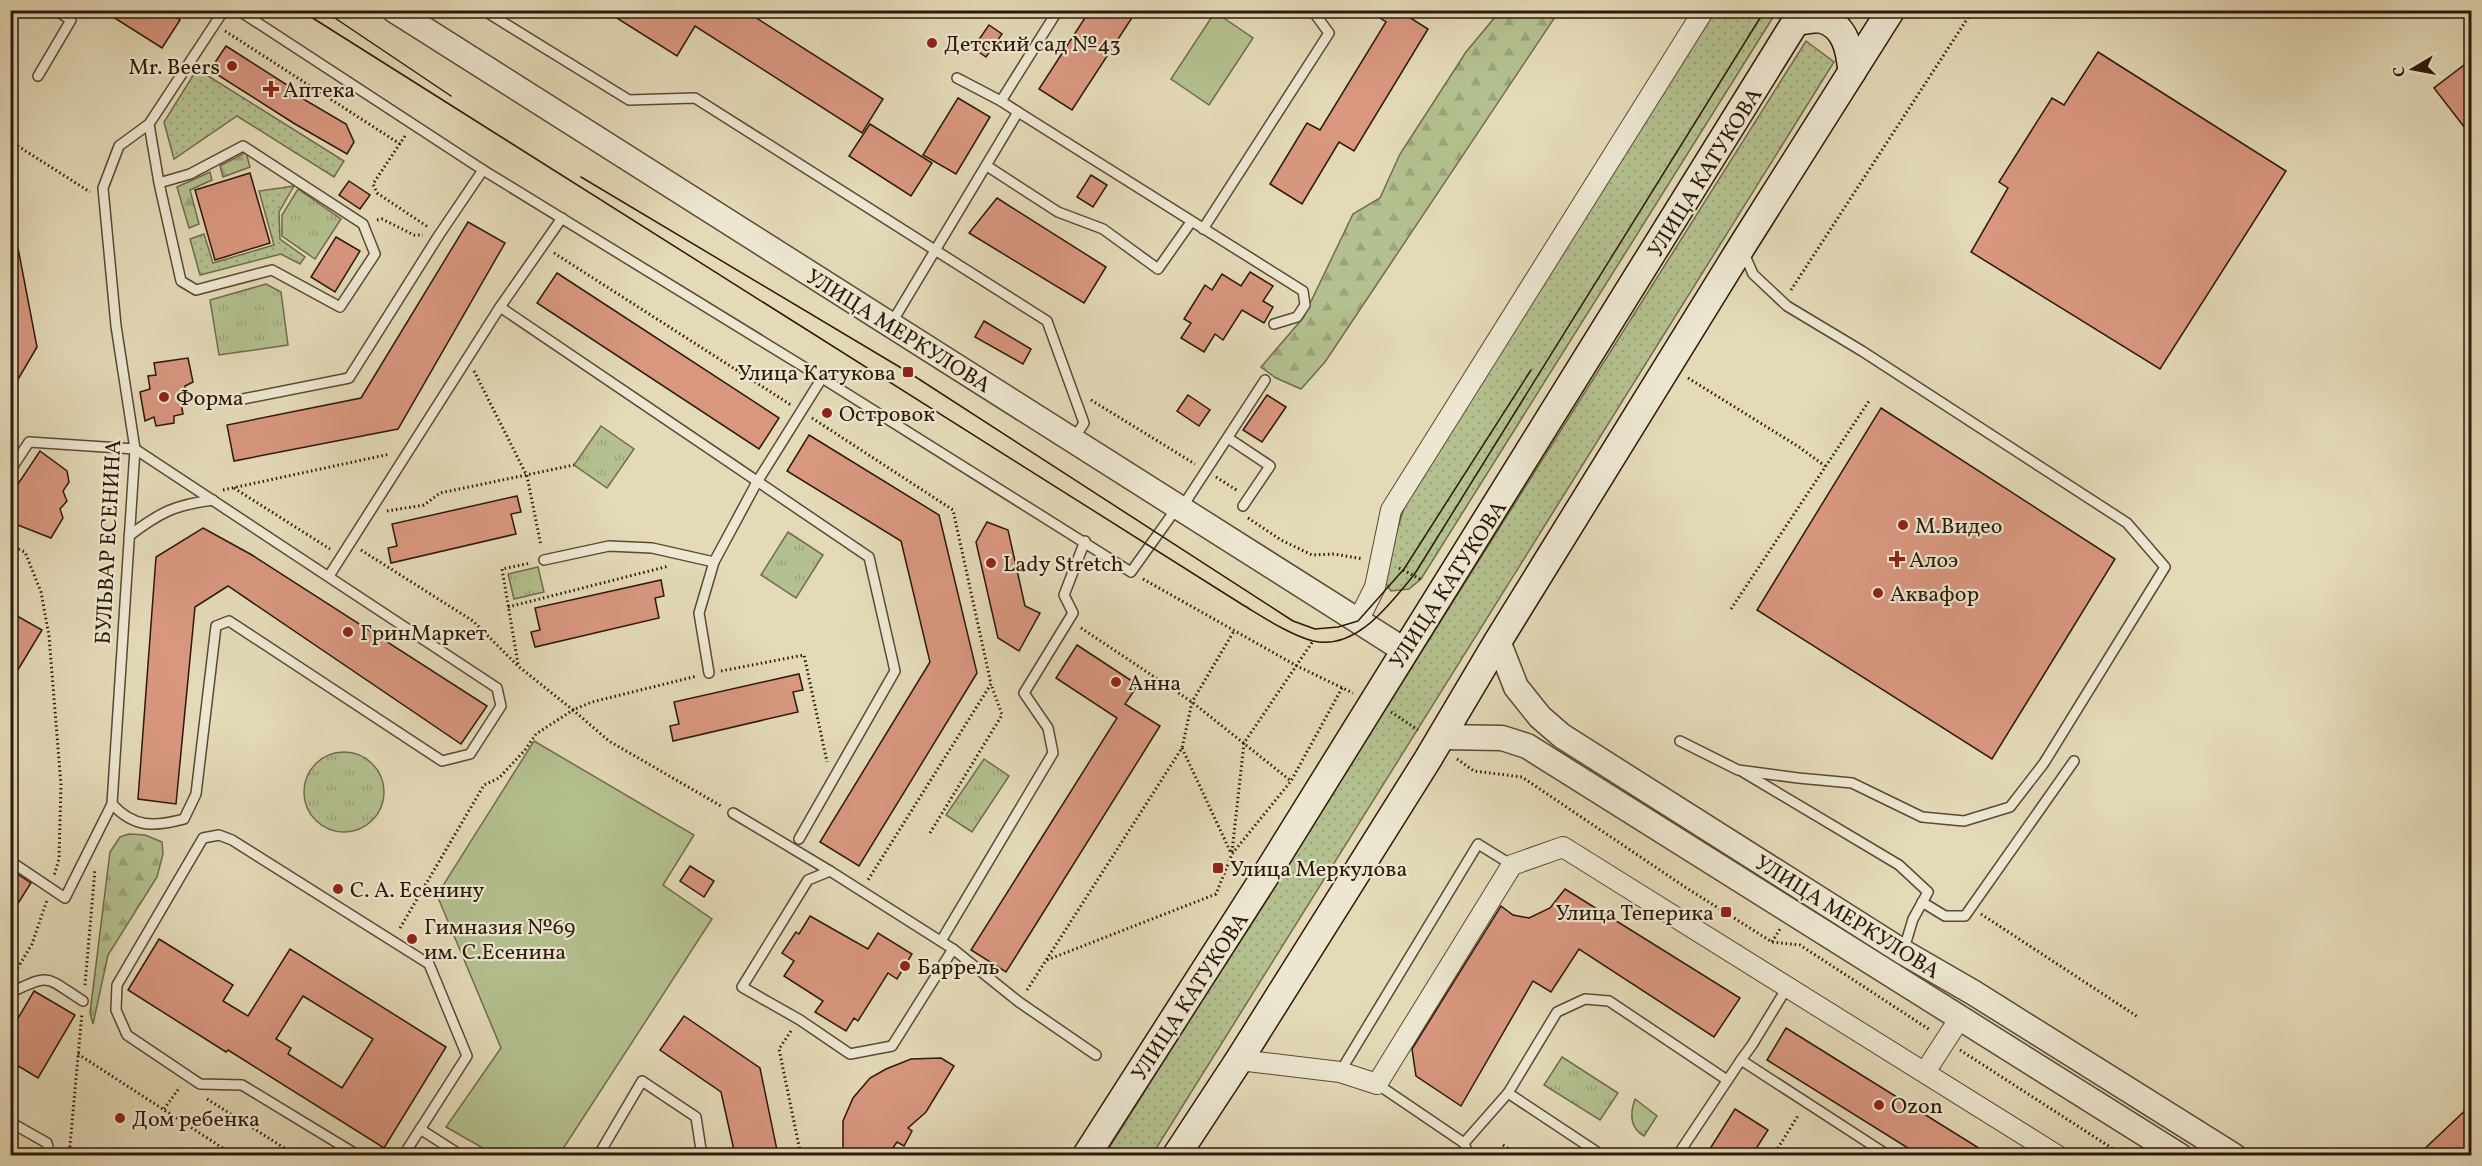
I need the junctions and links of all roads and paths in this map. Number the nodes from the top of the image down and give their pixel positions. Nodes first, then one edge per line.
1 (55, 10) edge
2 (193, 10) edge
3 (224, 10) edge
4 (238, 10) edge
5 (394, 10) edge
6 (483, 10) edge
7 (1058, 10) edge
8 (1312, 10) edge
9 (1704, 10) edge
10 (1891, 10) edge
11 (1973, 10) edge
12 (1800, 16) edge
13 (215, 25) junction
14 (1852, 72) junction
15 (38, 76) dead end
16 (957, 78) dead end
17 (1001, 101) junction
18 (1017, 112) junction
19 (149, 124) junction
20 (413, 125) junction
21 (10, 141) edge
22 (400, 144) junction
23 (987, 166) junction
24 (483, 170) junction
25 (159, 183) junction
26 (105, 201) junction
27 (562, 218) junction
28 (1191, 222) junction
29 (363, 224) junction
30 (1203, 229) junction
31 (1742, 246) junction
32 (936, 249) junction
33 (1783, 302) junction
34 (500, 307) junction
35 (1274, 324) dead end
36 (890, 325) junction
37 (468, 359) junction
38 (1686, 377) dead end
39 (822, 378) junction
40 (1265, 380) dead end
41 (243, 399) dead end
42 (1869, 401) dead end
43 (1228, 438) junction
44 (1073, 440) junction
45 (135, 449) junction
46 (409, 450) junction
47 (574, 465) dead end
48 (1825, 466) junction
49 (10, 471) edge
50 (527, 476) junction
51 (757, 482) junction
52 (233, 488) junction
53 (204, 494) junction
54 (213, 500) junction
55 (1243, 506) dead end
56 (1179, 508) junction
57 (368, 514) junction
58 (1247, 518) dead end
59 (129, 536) junction
60 (1085, 542) junction
61 (350, 543) junction
62 (10, 546) edge
63 (1334, 554) dead end
64 (342, 557) junction
65 (700, 559) junction
66 (544, 560) junction
67 (714, 562) junction
68 (1131, 572) junction
69 (329, 576) junction
70 (508, 607) junction
71 (1731, 609) dead end
72 (1069, 621) junction
73 (1358, 621) junction
74 (1234, 631) junction
75 (1313, 641) dead end
76 (1498, 641) junction
77 (1404, 650) junction
78 (518, 666) junction
79 (1297, 666) junction
80 (709, 673) junction
81 (991, 684) dead end
82 (1342, 688) junction
83 (1372, 701) junction
84 (1192, 702) junction
85 (573, 710) junction
86 (1438, 740) junction
87 (1680, 741) dead end
88 (1244, 743) junction
89 (1182, 748) junction
90 (2074, 761) dead end
91 (1738, 770) junction
92 (1291, 781) junction
93 (832, 784) junction
94 (112, 804) junction
95 (733, 813) joint
96 (930, 833) dead end
97 (799, 839) dead end
98 (1232, 854) junction
99 (10, 861) edge
100 (1512, 865) junction
101 (830, 871) junction
102 (51, 889) junction
103 (1922, 902) junction
104 (1971, 907) junction
105 (392, 941) junction
106 (941, 941) junction
107 (953, 949) junction
108 (1903, 952) junction
109 (1046, 961) junction
110 (10, 980) edge
111 (1788, 986) junction
112 (10, 993) edge
113 (83, 1001) dead end
114 (1019, 1002) junction
115 (2138, 1017) dead end
116 (1960, 1018) junction
117 (800, 1020) junction
118 (1946, 1040) junction
119 (78, 1054) dead end
120 (1096, 1055) dead end
121 (1239, 1060) junction
122 (1741, 1060) junction
123 (1340, 1072) junction
124 (1925, 1072) junction
125 (185, 1079) junction
126 (1727, 1080) junction
127 (1377, 1084) junction
128 (1508, 1093) junction
129 (1806, 1102) junction
130 (164, 1110) junction
131 (10, 1122) edge
132 (420, 1129) junction
133 (1464, 1143) junction
134 (1503, 1145) dead end
135 (50, 1155) edge
136 (235, 1155) edge
137 (297, 1155) edge
138 (358, 1155) edge
139 (403, 1155) edge
140 (462, 1155) edge
141 (598, 1155) edge
142 (702, 1155) edge
143 (801, 1155) edge
144 (1086, 1155) edge
145 (1176, 1155) edge
146 (1469, 1155) edge
147 (1519, 1155) edge
148 (1603, 1155) edge
149 (1677, 1155) edge
150 (1773, 1155) edge
151 (1889, 1155) edge
152 (2058, 1155) edge
153 (2124, 1155) edge
154 (2180, 1155) edge
155 (2234, 1155) edge

1 - 15 lane
2 - 13 path
3 - 13 lane, БУЛЬВАР ЕСЕНИНА
4 - 20 lane
5 - 36 street, УЛИЦА МЕРКУЛОВА
6 - 32 lane
7 - 17 lane
8 - 30 lane
9 - 73 street
10 - 14 main road
11 - 33 path
12 - 14 main road
12 - 77 main road, УЛИЦА КАТУКОВА
13 - 19 lane, БУЛЬВАР ЕСЕНИНА
13 - 22 path
14 - 31 main road
16 - 17 lane
17 - 18 lane
18 - 23 lane
18 - 28 lane
19 - 25 lane
19 - 26 lane, БУЛЬВАР ЕСЕНИНА
20 - 22 path
20 - 24 lane
21 - 26 path
22 - 29 path
23 - 28 lane
23 - 32 lane
24 - 27 lane
24 - 41 lane
25 - 29 lane
25 - 29 lane
26 - 45 lane, БУЛЬВАР ЕСЕНИНА
27 - 34 lane
27 - 39 lane
28 - 30 lane
30 - 35 lane
31 - 33 lane
31 - 76 main road
32 - 36 lane
32 - 44 lane
33 - 91 lane
34 - 37 lane
34 - 51 lane
36 - 44 street, УЛИЦА МЕРКУЛОВА
37 - 46 lane
37 - 50 path
38 - 48 path
39 - 51 lane
39 - 60 lane
40 - 43 lane
42 - 48 path
43 - 55 lane
43 - 56 lane
44 - 56 street, УЛИЦА МЕРКУЛОВА
45 - 49 lane
45 - 53 lane
45 - 59 lane, БУЛЬВАР ЕСЕНИНА
46 - 52 path
46 - 57 lane
47 - 50 path
48 - 71 path
50 - 57 path
50 - 66 path
51 - 67 lane
51 - 93 lane
52 - 53 path
52 - 64 path
53 - 54 lane
54 - 59 lane
54 - 69 lane
56 - 68 lane
56 - 73 street, УЛИЦА МЕРКУЛОВА
57 - 61 lane
58 - 63 path
59 - 94 lane, БУЛЬВАР ЕСЕНИНА
60 - 68 lane
60 - 72 lane
61 - 64 lane
61 - 78 path
62 - 102 path
64 - 69 lane
65 - 66 lane
65 - 67 lane
65 - 70 path
66 - 70 path
67 - 80 lane
68 - 74 path
69 - 94 lane
70 - 78 path
72 - 84 path
72 - 106 lane
73 - 77 street, УЛИЦА МЕРКУЛОВА
74 - 79 path
74 - 84 path
75 - 79 path
76 - 86 main road
76 - 108 street, УЛИЦА МЕРКУЛОВА
77 - 83 main road, УЛИЦА КАТУКОВА
78 - 85 path
79 - 82 path
79 - 88 path
80 - 85 path
80 - 93 path
81 - 96 path
82 - 83 path
82 - 92 path
83 - 86 path
83 - 144 main road, УЛИЦА КАТУКОВА
84 - 88 path
84 - 89 path
85 - 95 path
85 - 105 path
86 - 116 street, УЛИЦА МЕРКУЛОВА
86 - 118 path
86 - 121 main road
87 - 91 lane
88 - 92 path
88 - 98 path
89 - 98 path
89 - 109 path
90 - 104 lane
91 - 103 lane
92 - 98 path
93 - 97 lane
94 - 102 lane, БУЛЬВАР ЕСЕНИНА
95 - 101 lane
98 - 109 path
99 - 102 lane
100 - 111 street
100 - 123 lane
100 - 127 street
101 - 106 lane
101 - 117 lane
102 - 110 path
103 - 104 lane
103 - 108 lane
104 - 115 path
105 - 125 lane
105 - 132 lane
106 - 107 lane
107 - 114 lane
107 - 117 lane
108 - 155 street, УЛИЦА МЕРКУЛОВА
109 - 114 path
111 - 122 lane
111 - 124 street
112 - 113 lane
114 - 120 lane
116 - 118 street
116 - 154 street, УЛИЦА МЕРКУЛОВА
117 - 143 path
118 - 124 street
118 - 153 path
119 - 130 path
121 - 123 street
121 - 145 main road
122 - 126 lane
122 - 129 lane
123 - 127 street
124 - 152 street
125 - 130 path
125 - 137 path
125 - 138 lane
126 - 128 lane
126 - 149 lane
127 - 133 lane
128 - 133 lane
128 - 148 lane
129 - 150 path
129 - 151 lane
130 - 136 path
131 - 135 lane
132 - 139 lane
132 - 140 lane
133 - 146 lane
134 - 147 path
141 - 142 lane

